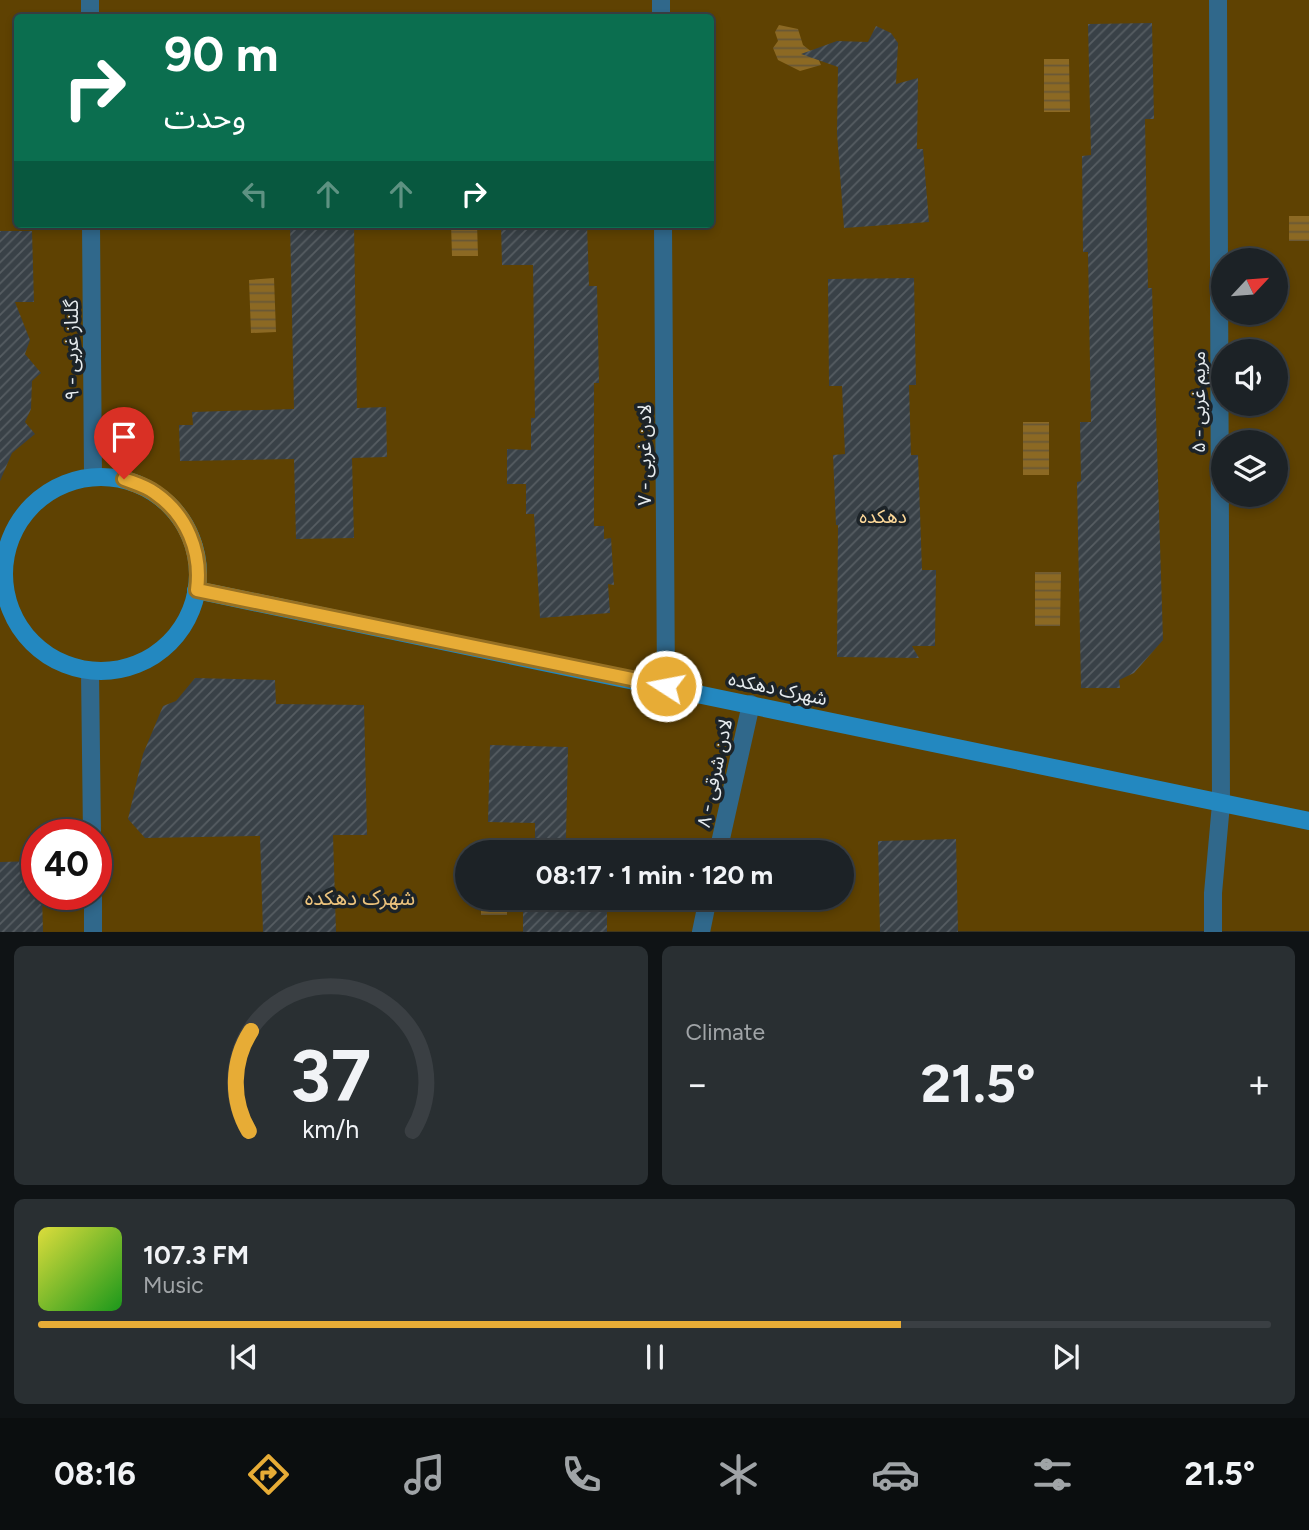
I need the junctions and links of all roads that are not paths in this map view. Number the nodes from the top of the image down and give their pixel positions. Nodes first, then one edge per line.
1 (1218, 0) edge
2 (91, 228) edge
3 (663, 228) edge
4 (93, 476) junction
5 (2, 554) edge
6 (197, 590) junction
7 (90, 672) junction
8 (666, 686) junction
9 (751, 704) junction
10 (1221, 804) junction
11 (92, 819) edge
12 (1309, 821) edge
13 (721, 840) edge
14 (93, 910) edge
15 (706, 910) edge
16 (93, 932) edge
17 (701, 932) edge
18 (1213, 932) edge

1 - 10 street, مریم غربی - ۵
2 - 4 street, گلناز غربی - ۹
3 - 8 street, لادن غربی - ۷
4 - 5 street
4 - 6 street
5 - 7 street
6 - 7 street
6 - 8 street, شهرک دهکده
7 - 11 street
8 - 9 street, شهرک دهکده
9 - 10 street, شهرک دهکده
9 - 13 street, لادن شرقی - ۸
10 - 12 street, شهرک دهکده
10 - 18 street, مریم غربی - ۵
14 - 16 street
15 - 17 street

